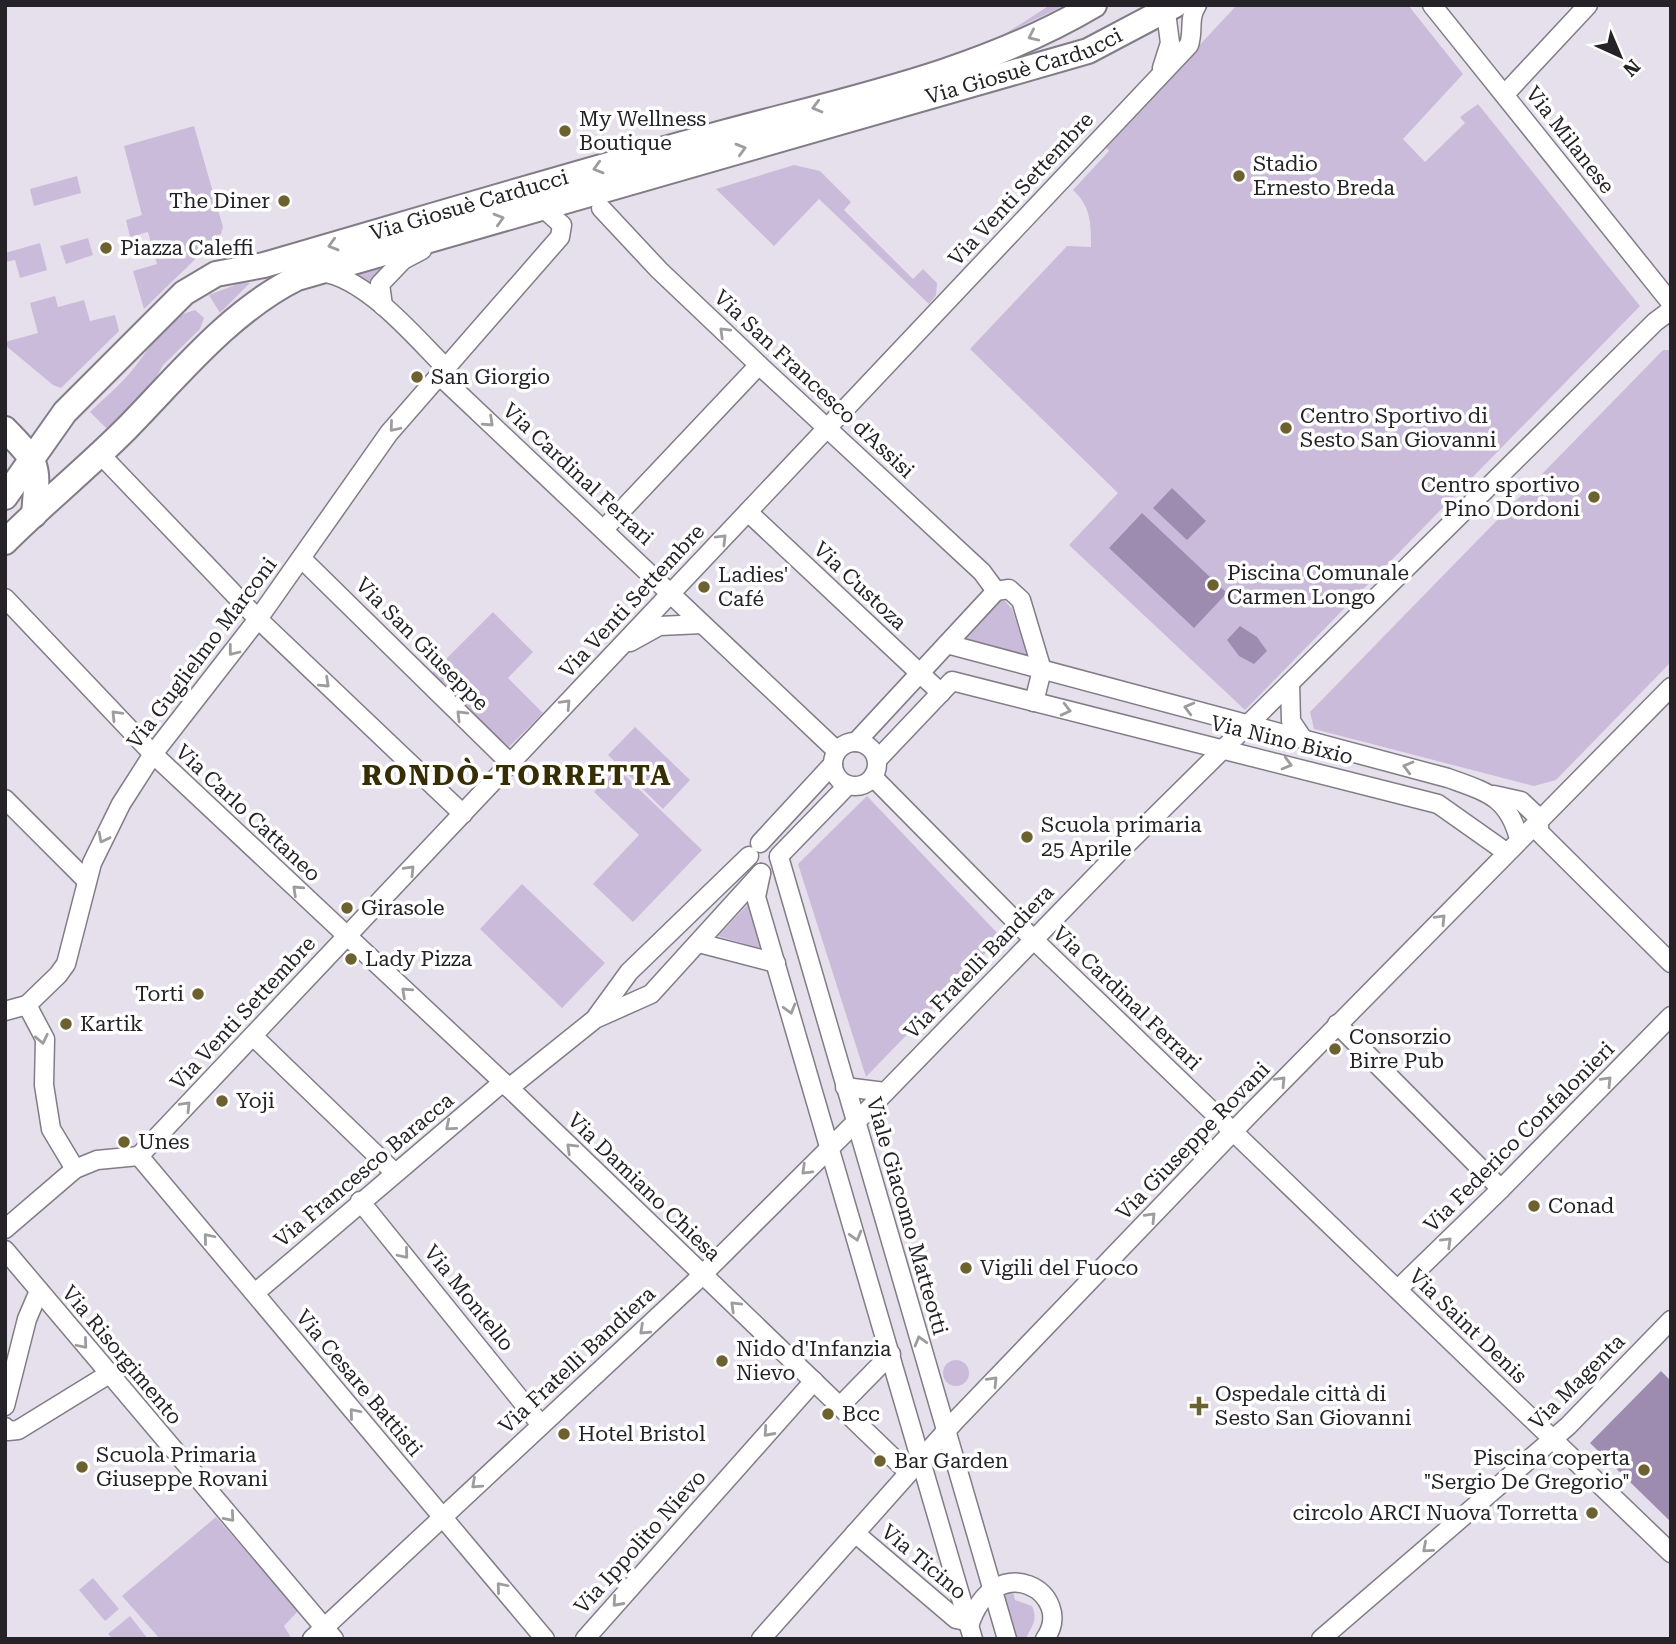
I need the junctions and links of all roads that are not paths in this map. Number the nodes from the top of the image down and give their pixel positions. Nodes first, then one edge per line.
1 (1094, 5) edge
2 (1197, 5) edge
3 (1432, 5) edge
4 (1588, 5) edge
5 (1169, 7) edge
6 (1158, 78) junction
7 (1505, 94) junction
8 (601, 208) dead end
9 (548, 211) junction
10 (451, 233) junction
11 (315, 271) junction
12 (1671, 303) edge
13 (383, 306) junction
14 (1671, 310) edge
15 (759, 365) junction
16 (442, 372) junction
17 (5, 429) edge
18 (828, 429) junction
19 (100, 454) junction
20 (20, 475) edge
21 (74, 478) junction
22 (748, 512) junction
23 (34, 515) junction
24 (604, 529) junction
25 (5, 542) edge
26 (302, 558) junction
27 (996, 591) junction
28 (670, 592) junction
29 (5, 598) edge
30 (258, 620) junction
31 (702, 624) junction
32 (947, 644) junction
33 (618, 649) junction
34 (1042, 670) junction
35 (920, 673) junction
36 (1290, 683) junction
37 (946, 687) junction
38 (1671, 687) edge
39 (1034, 702) junction
40 (1249, 724) junction
41 (1303, 738) junction
42 (856, 742) junction
43 (1224, 748) junction
44 (153, 754) junction
45 (835, 757) junction
46 (510, 763) junction
47 (875, 769) junction
48 (1448, 778) junction
49 (848, 785) junction
50 (1494, 795) junction
51 (5, 799) edge
52 (1438, 804) junction
53 (463, 814) junction
54 (1539, 818) junction
55 (1519, 839) junction
56 (754, 850) junction
57 (1506, 852) junction
58 (779, 856) junction
59 (761, 873) junction
60 (85, 879) junction
61 (346, 937) junction
62 (1032, 939) junction
63 (699, 943) junction
64 (776, 963) junction
65 (1671, 963) edge
66 (27, 1005) junction
67 (5, 1011) edge
68 (1671, 1016) edge
69 (595, 1019) junction
70 (1338, 1024) junction
71 (253, 1035) junction
72 (506, 1085) junction
73 (845, 1087) junction
74 (885, 1092) junction
75 (855, 1123) junction
76 (1234, 1130) junction
77 (830, 1147) junction
78 (139, 1156) junction
79 (75, 1169) junction
80 (394, 1172) junction
81 (1502, 1189) junction
82 (360, 1202) junction
83 (5, 1229) edge
84 (5, 1250) edge
85 (702, 1275) junction
86 (1398, 1289) junction
87 (39, 1291) junction
88 (255, 1293) junction
89 (1671, 1320) edge
90 (891, 1354) junction
91 (108, 1374) junction
92 (814, 1381) junction
93 (5, 1406) edge
94 (840, 1406) junction
95 (541, 1424) junction
96 (7, 1429) edge
97 (946, 1430) junction
98 (1553, 1440) junction
99 (921, 1457) junction
100 (908, 1472) junction
101 (441, 1517) junction
102 (855, 1533) junction
103 (1671, 1553) edge
104 (990, 1588) junction
105 (971, 1632) edge
106 (324, 1635) edge
107 (545, 1639) edge
108 (585, 1639) edge
109 (761, 1639) edge
110 (1007, 1639) edge
111 (1045, 1639) edge
112 (1321, 1639) edge

1 -> 20 main road, Via Giosuè Carducci
2 - 6 street, Via Venti Settembre
3 - 7 street, Via Milanese
4 - 7 street
5 - 6 street, Via Venti Settembre
9 -> 5 main road, Via Giosuè Carducci
6 - 18 street, Via Venti Settembre
7 - 12 street, Via Milanese
15 -> 8 street, Via San Francesco d'Assisi
10 -> 9 main road, Via Giosuè Carducci
9 - 16 street, Via Guglielmo Marconi
10 - 11 main road, Via Giosuè Carducci
10 - 13 street
11 - 13 street, Via Cardinal Ferrari
11 - 19 main road, Via Giosuè Carducci
13 - 16 street, Via Cardinal Ferrari
14 - 36 street, Via Fratelli Bandiera
15 - 18 street, Via San Francesco d'Assisi
15 - 24 street
16 -> 24 street, Via Cardinal Ferrari
16 -> 26 street, Via Guglielmo Marconi
17 - 20 main road
18 - 22 street, Via Venti Settembre
18 - 27 street, Via San Francesco d'Assisi
19 - 21 main road, Via Giosuè Carducci
19 - 30 street
20 - 21 main road
20 - 23 main road
21 - 23 main road, Via Giosuè Carducci
28 -> 22 street, Via Venti Settembre
22 - 35 street, Via Custoza
23 - 25 main road, Via Giosuè Carducci
24 - 28 street, Via Cardinal Ferrari
26 - 30 street, Via Guglielmo Marconi
46 -> 26 street, Via San Giuseppe
27 - 32 street
27 - 34 street
28 - 31 street, Via Cardinal Ferrari
28 - 33 street, Via Venti Settembre
44 -> 29 street, Via Carlo Cattaneo
30 -> 44 street, Via Guglielmo Marconi
30 -> 53 street
31 - 33 street
31 - 45 street, Via Cardinal Ferrari
32 - 34 street, Via Nino Bixio
32 - 35 street
46 -> 33 street, Via Venti Settembre
34 - 39 street
40 -> 34 street, Via Nino Bixio
35 - 37 street, Via Custoza
35 - 42 street
36 - 40 street, Via Fratelli Bandiera
36 - 41 street, Via Nino Bixio
37 - 39 street, Via Nino Bixio
37 - 47 street
38 - 54 street, Via Giuseppe Rovani
39 -> 43 street, Via Nino Bixio
40 - 41 street, Via Nino Bixio
40 - 43 street, Via Fratelli Bandiera
48 -> 41 street, Via Nino Bixio
42 - 45 street
42 - 47 street
43 -> 52 street, Via Nino Bixio
43 - 62 street, Via Fratelli Bandiera
44 -> 60 street, Via Guglielmo Marconi
61 -> 44 street, Via Carlo Cattaneo
45 - 49 street
45 - 56 street, Via Francesco Baracca
46 - 53 street, Via Venti Settembre
47 - 49 street
47 - 62 street, Via Cardinal Ferrari
48 - 50 street, Via Nino Bixio
48 - 52 street
49 - 58 street
50 - 54 street, Via Nino Bixio
50 - 55 street
51 - 60 street
52 - 57 street, Via Nino Bixio
61 -> 53 street, Via Venti Settembre
54 - 55 street, Via Giuseppe Rovani
54 - 65 street
55 - 57 street, Via Giuseppe Rovani
56 - 58 street
56 - 59 street
56 - 69 street, Via Francesco Baracca
70 -> 57 street, Via Giuseppe Rovani
58 - 59 street
58 - 73 street, Viale Giacomo Matteotti
59 - 63 street, Via Francesco Baracca
59 - 64 street
60 - 66 street, Via Guglielmo Marconi
61 - 71 street, Via Venti Settembre
72 -> 61 street, Via Damiano Chiesa
62 - 74 street, Via Fratelli Bandiera
62 - 76 street, Via Cardinal Ferrari
63 - 64 street
63 - 69 street, Via Francesco Baracca
64 -> 77 street
66 - 67 street
66 -> 79 street
81 -> 68 street, Via Federico Confalonieri
69 - 72 street, Via Francesco Baracca
76 -> 70 street, Via Giuseppe Rovani
70 - 81 street
78 -> 71 street, Via Venti Settembre
71 - 80 street
72 -> 80 street, Via Francesco Baracca
85 -> 72 street, Via Damiano Chiesa
73 - 74 street
73 - 75 street, Viale Giacomo Matteotti
74 - 75 street, Via Fratelli Bandiera
75 - 77 street, Via Fratelli Bandiera
97 -> 75 street, Viale Giacomo Matteotti
76 - 86 street, Via Saint Denis
97 -> 76 street, Via Giuseppe Rovani
77 -> 85 street, Via Fratelli Bandiera
77 -> 90 street
78 - 79 street
88 -> 78 street, Via Cesare Battisti
79 - 83 street
80 - 82 street, Via Francesco Baracca
86 -> 81 street, Via Federico Confalonieri
82 - 88 street, Via Francesco Baracca
82 -> 95 street, Via Montello
84 - 87 street, Via Risorgimento
92 -> 85 street, Via Damiano Chiesa
85 -> 95 street, Via Fratelli Bandiera
86 - 98 street, Via Saint Denis
87 -> 91 street, Via Risorgimento
87 - 93 street
101 -> 88 street, Via Cesare Battisti
89 - 98 street, Via Magenta
90 - 94 street
90 - 99 street
91 - 96 street
91 -> 106 street, Via Risorgimento
92 - 94 street, Via Damiano Chiesa
92 -> 108 street, Via Ippolito Nievo
94 - 100 street, Via Damiano Chiesa
95 -> 101 street, Via Fratelli Bandiera
97 - 99 street, Via Giuseppe Rovani
97 - 104 street, Viale Giacomo Matteotti
98 - 103 street, Via Saint Denis
98 -> 112 street, Via Magenta
99 - 100 street, Via Giuseppe Rovani
99 - 105 street
100 - 102 street, Via Giuseppe Rovani
101 - 106 street, Via Fratelli Bandiera
107 -> 101 street, Via Cesare Battisti
102 - 105 street, Via Ticino
102 - 109 street, Via Giuseppe Rovani
104 - 105 street
104 - 110 street, Viale Giacomo Matteotti
104 - 111 street

